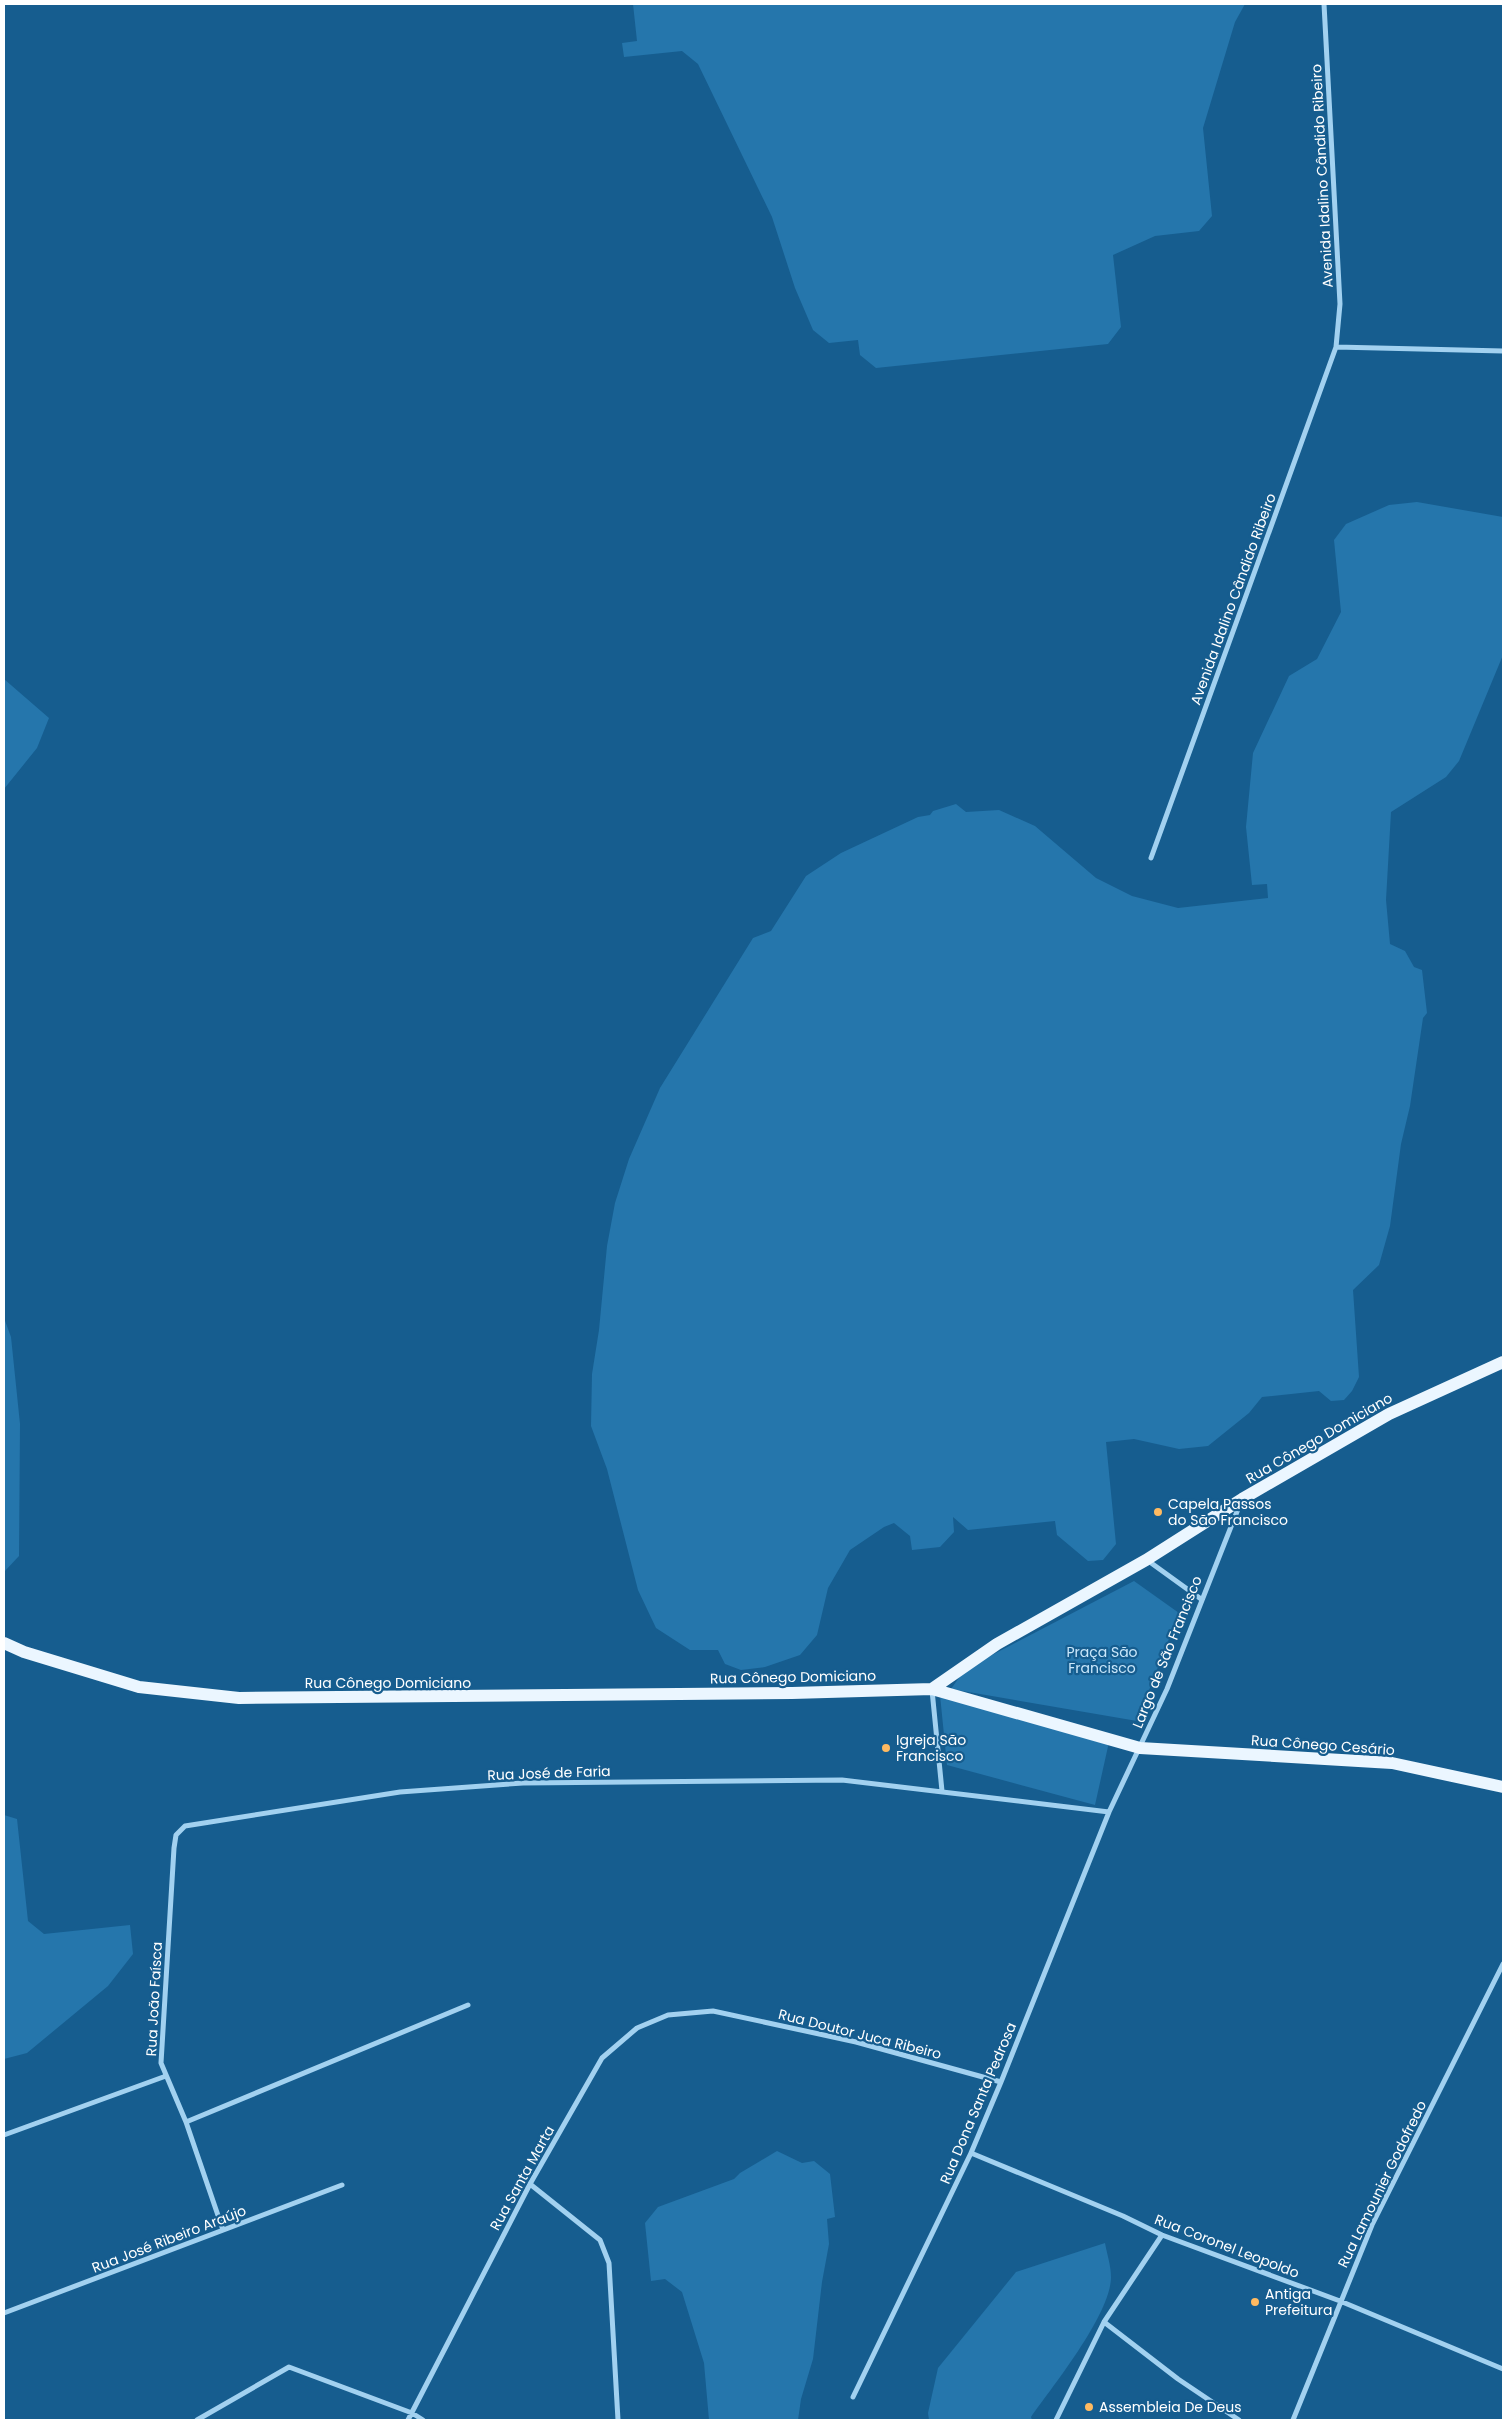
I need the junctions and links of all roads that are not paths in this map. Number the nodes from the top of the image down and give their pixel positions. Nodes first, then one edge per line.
1 (1324, 4) edge
2 (1336, 347) junction
3 (1503, 351) edge
4 (1151, 858) dead end
5 (1503, 1362) edge
6 (1242, 1499) junction
7 (1146, 1560) junction
8 (1201, 1599) junction
9 (4, 1643) edge
10 (932, 1689) junction
11 (1140, 1748) junction
12 (1503, 1787) edge
13 (942, 1791) junction
14 (1109, 1812) junction
15 (174, 1848) joint
16 (1503, 1964) edge
17 (468, 2005) dead end
18 (713, 2010) joint
19 (166, 2076) junction
20 (1001, 2082) junction
21 (186, 2122) junction
22 (4, 2135) edge
23 (971, 2153) junction
24 (530, 2184) junction
25 (342, 2185) dead end
26 (223, 2230) junction
27 (1162, 2235) junction
28 (1340, 2301) junction
29 (4, 2313) edge
30 (1104, 2322) junction
31 (1503, 2369) edge
32 (853, 2397) dead end
33 (412, 2413) junction
34 (196, 2420) edge
35 (408, 2420) edge
36 (423, 2420) edge
37 (618, 2420) edge
38 (1056, 2420) edge
39 (1239, 2420) edge
40 (1293, 2420) edge

1 - 2 street, Avenida Idalino Cândido Ribeiro
2 - 3 street
2 - 4 street, Avenida Idalino Cândido Ribeiro
5 - 6 main road, Rua Cônego Domiciano
6 - 7 main road, Rua Cônego Domiciano
6 - 8 street, Largo de São Francisco
7 - 8 street
7 - 10 main road, Rua Cônego Domiciano
8 - 11 street, Largo de São Francisco
9 - 10 main road, Rua Cônego Domiciano
10 - 11 main road, Rua Cônego Cesário
10 - 13 street
11 - 12 main road, Rua Cônego Cesário
11 - 14 street, Largo de São Francisco
13 - 14 street, Rua José de Faria
13 - 15 street, Rua José de Faria
14 - 20 street, Rua Dona Santa Pedrosa
15 - 19 street, Rua João Faísca
16 - 28 street, Rua Lamounier Godofredo
17 - 21 street
18 - 20 street, Rua Doutor Juca Ribeiro
18 - 24 street, Rua Santa Marta
19 - 21 street, Rua João Faísca
19 - 22 street
20 - 23 street, Rua Dona Santa Pedrosa
21 - 26 street, Rua João Faísca
23 - 27 street, Rua Coronel Leopoldo
23 - 32 street, Rua Dona Santa Pedrosa
24 - 33 street, Rua Santa Marta
24 - 37 street
25 - 26 street, Rua José Ribeiro Araújo
26 - 29 street, Rua José Ribeiro Araújo
27 - 28 street, Rua Coronel Leopoldo
27 - 30 street
28 - 31 street, Rua Coronel Leopoldo
28 - 40 street, Rua Lamounier Godofredo
30 - 38 street
30 - 39 street
33 - 34 street
33 - 35 street, Rua Santa Marta
33 - 36 street

